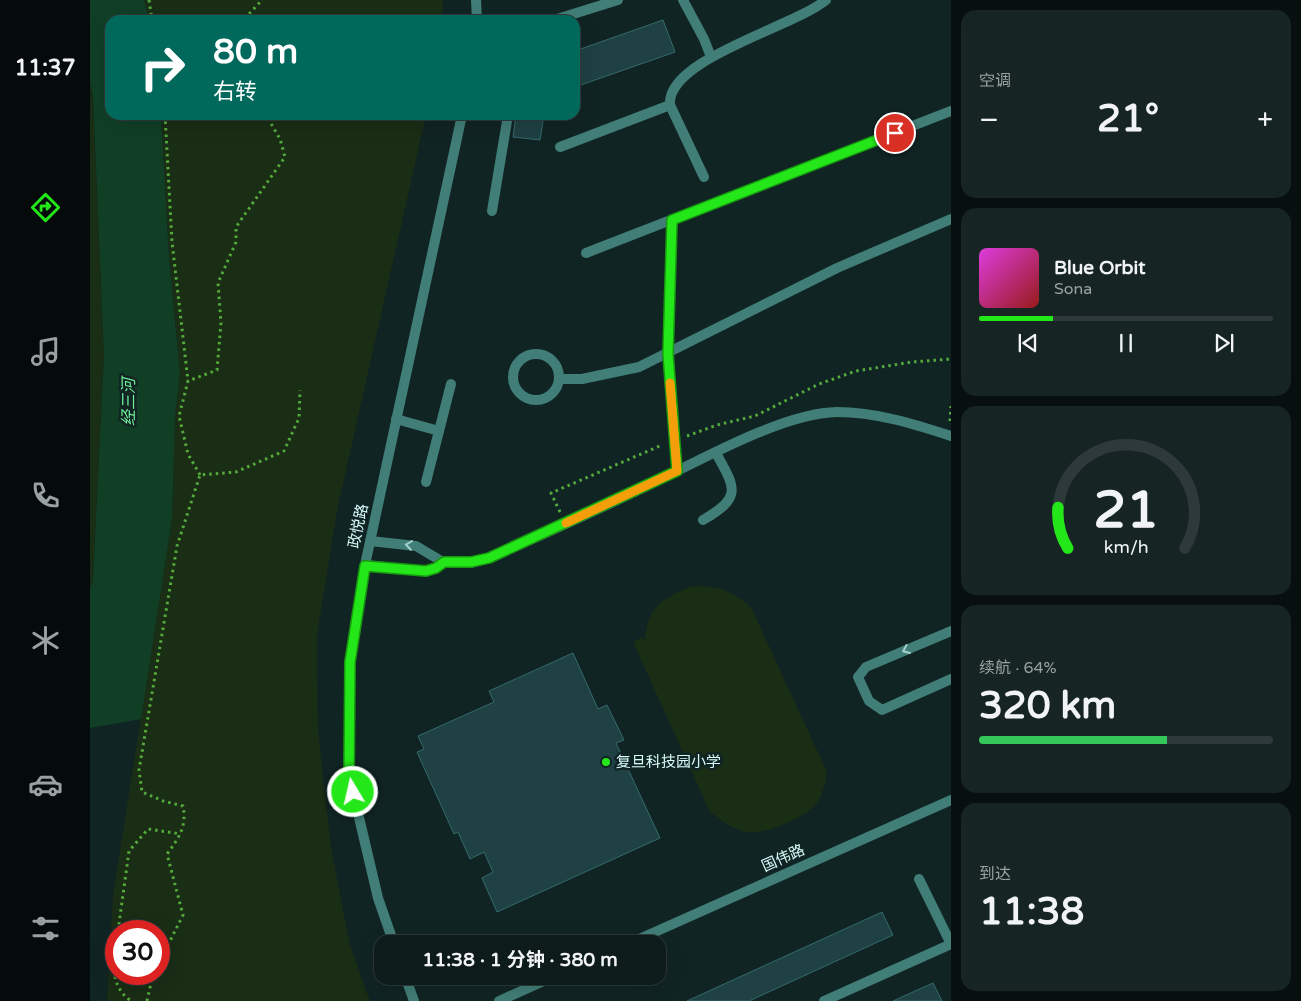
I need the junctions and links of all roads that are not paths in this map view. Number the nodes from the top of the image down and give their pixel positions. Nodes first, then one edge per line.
1 (476, 0) edge
2 (618, 0) edge
3 (683, 0) edge
4 (826, 0) edge
5 (477, 15) edge
6 (570, 15) edge
7 (711, 57) junction
8 (670, 105) junction
9 (951, 111) edge
10 (461, 120) edge
11 (507, 120) edge
12 (560, 147) dead end
13 (704, 177) dead end
14 (492, 211) dead end
15 (951, 219) edge
16 (672, 220) junction
17 (586, 253) dead end
18 (668, 354) junction
19 (559, 379) junction
20 (451, 384) dead end
21 (396, 419) junction
22 (439, 431) junction
23 (951, 436) edge
24 (716, 453) junction
25 (677, 471) junction
26 (426, 482) dead end
27 (703, 520) dead end
28 (370, 541) junction
29 (444, 562) junction
30 (365, 566) junction
31 (951, 630) edge
32 (951, 678) edge
33 (951, 800) edge
34 (919, 879) dead end
35 (391, 935) edge
36 (648, 935) edge
37 (951, 944) edge
38 (408, 985) edge
39 (535, 985) edge
40 (414, 1001) edge
41 (499, 1001) edge
42 (824, 1001) edge

1 - 5 street
2 - 6 street
3 - 7 street
4 - 7 street
7 - 8 street
8 - 12 street
8 - 13 street
9 - 16 street
10 - 21 street, 政悦路
11 - 14 street
15 - 18 street
16 - 17 street
16 - 18 street
18 - 19 street
18 - 25 street
19 - 19 street
20 - 22 street
21 - 22 street
21 - 28 street, 政悦路
22 - 26 street
23 - 24 street
24 - 25 street
24 - 27 street
25 - 29 street
29 -> 28 street
28 - 30 street, 政悦路
29 - 30 street
30 - 35 street, 政悦路
31 -> 32 street
33 - 36 street, 国伟路
34 - 37 street
37 - 42 street
38 - 40 street
39 - 41 street

